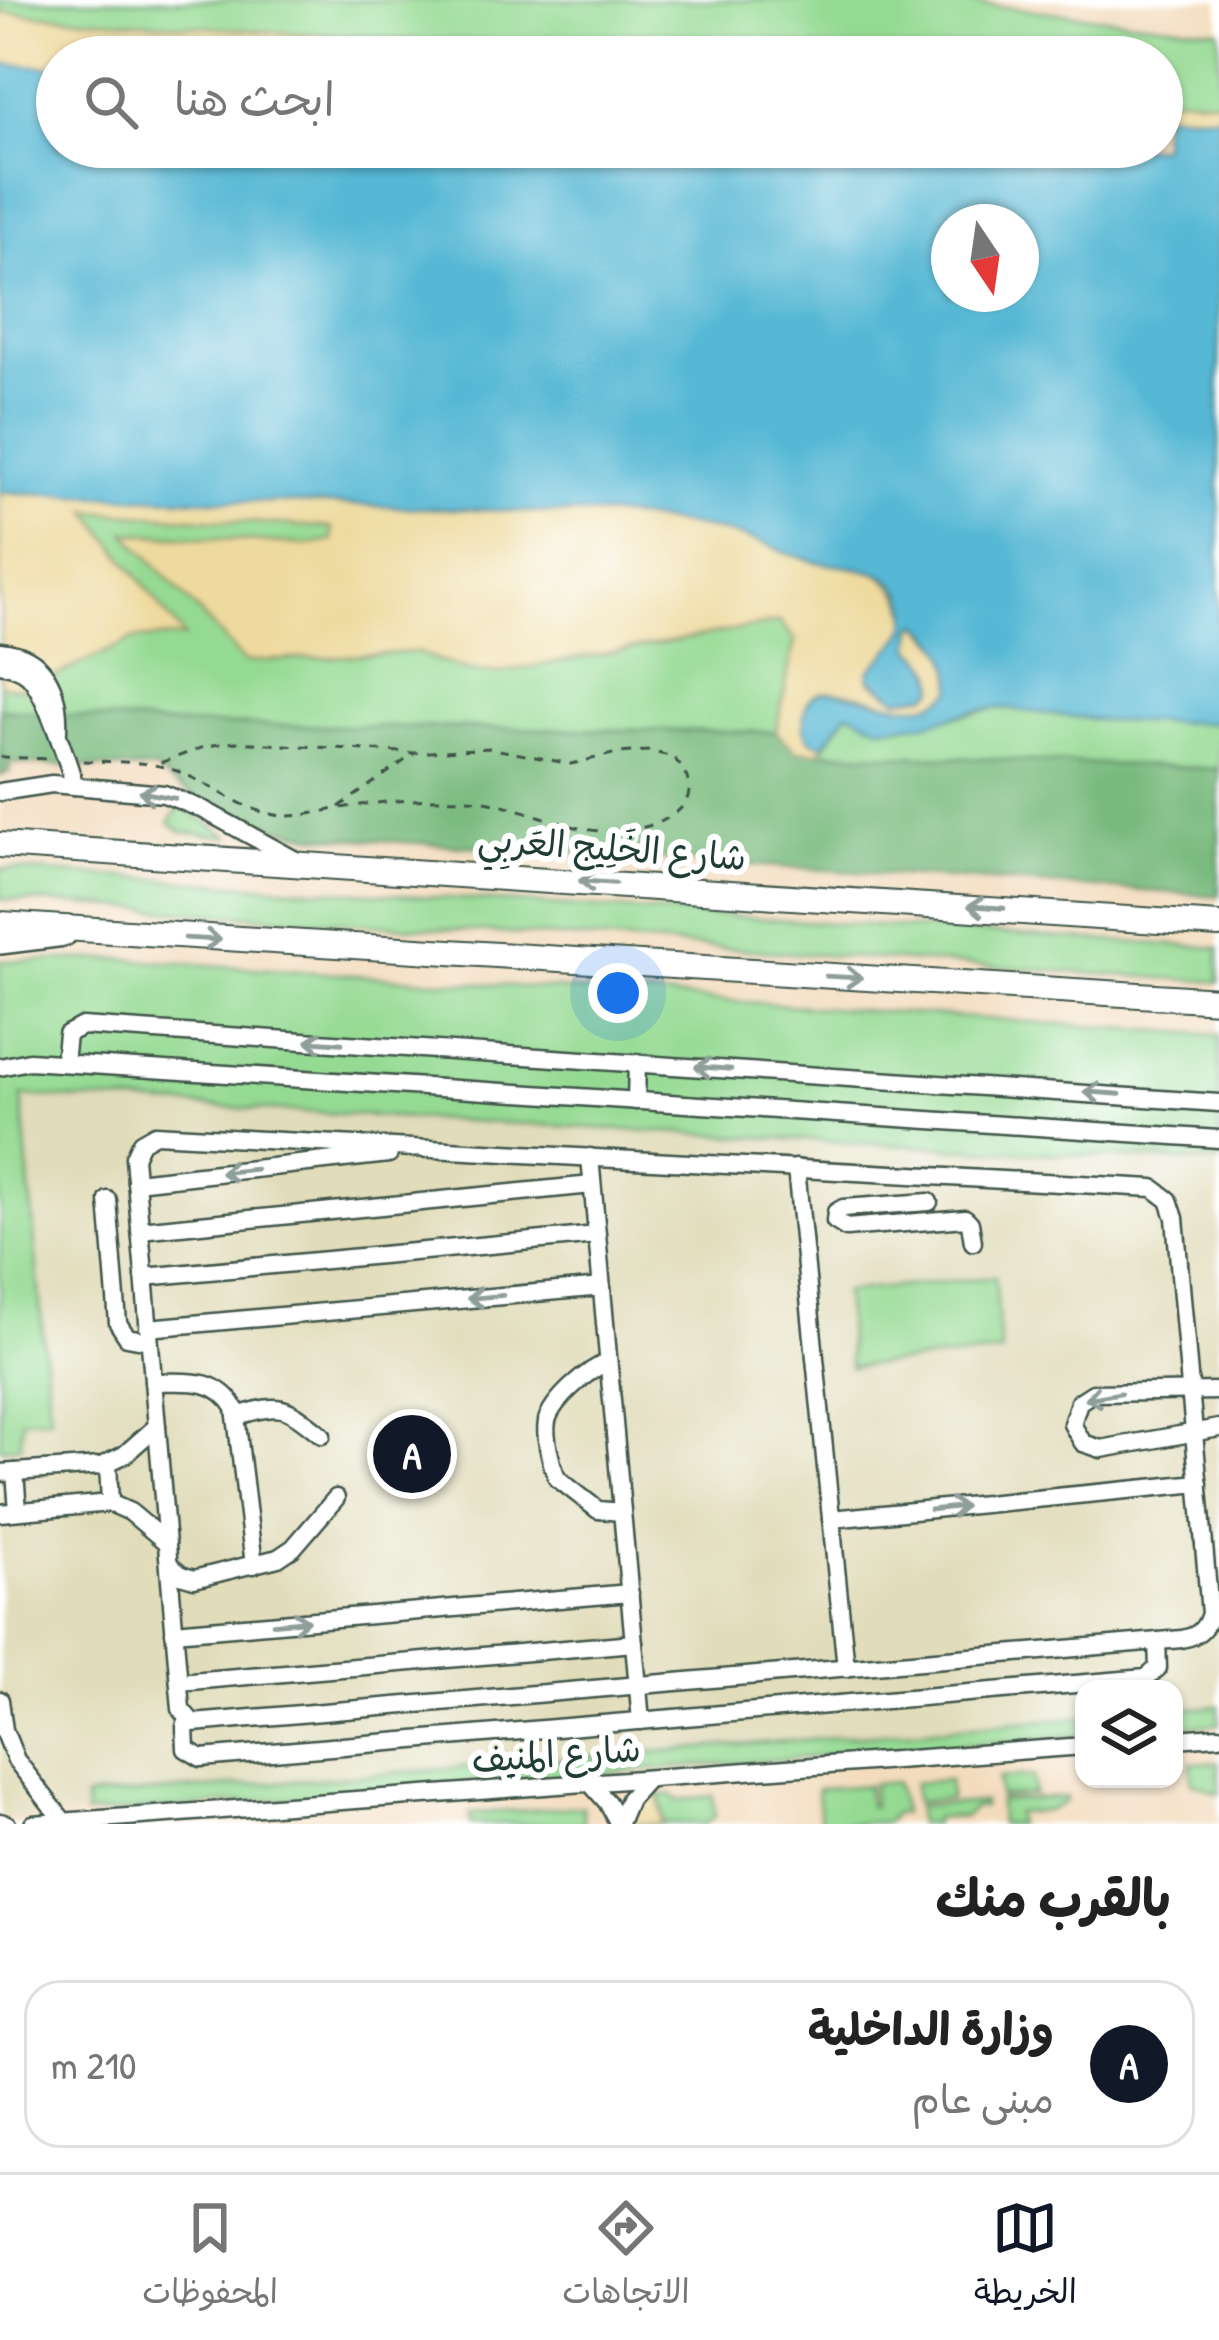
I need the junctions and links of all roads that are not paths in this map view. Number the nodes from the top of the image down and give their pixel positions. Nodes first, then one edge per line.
1 (0, 651) edge
2 (0, 664) edge
3 (58, 732) junction
4 (75, 786) junction
5 (0, 792) edge
6 (0, 845) edge
7 (300, 862) junction
8 (1219, 914) edge
9 (1102, 915) junction
10 (0, 925) edge
11 (1219, 925) edge
12 (86, 932) junction
13 (0, 943) edge
14 (1184, 997) junction
15 (1219, 1000) edge
16 (1219, 1010) edge
17 (637, 1063) junction
18 (64, 1064) junction
19 (0, 1067) edge
20 (636, 1101) junction
21 (1219, 1103) edge
22 (1219, 1138) edge
23 (437, 1149) junction
24 (590, 1157) junction
25 (796, 1168) junction
26 (926, 1175) junction
27 (136, 1182) junction
28 (592, 1185) junction
29 (108, 1200) dead end
30 (140, 1230) junction
31 (597, 1235) junction
32 (973, 1242) dead end
33 (144, 1276) junction
34 (602, 1287) junction
35 (149, 1335) junction
36 (608, 1362) junction
37 (153, 1382) junction
38 (1190, 1391) junction
39 (1219, 1391) edge
40 (238, 1416) junction
41 (157, 1426) junction
42 (1219, 1428) edge
43 (1194, 1431) junction
44 (322, 1435) dead end
45 (108, 1464) junction
46 (7, 1473) edge
47 (1198, 1483) junction
48 (336, 1498) dead end
49 (110, 1503) junction
50 (622, 1511) junction
51 (9, 1512) edge
52 (831, 1519) junction
53 (167, 1544) junction
54 (254, 1565) junction
55 (171, 1566) junction
56 (630, 1593) junction
57 (174, 1632) junction
58 (1157, 1641) junction
59 (634, 1643) junction
60 (846, 1668) junction
61 (179, 1682) junction
62 (638, 1686) junction
63 (0, 1700) edge
64 (188, 1720) junction
65 (641, 1721) junction
66 (1219, 1736) edge
67 (1183, 1738) edge
68 (1075, 1747) edge
69 (646, 1780) junction
70 (591, 1784) junction
71 (176, 1819) edge
72 (64, 1822) edge
73 (619, 1823) edge
74 (33, 1824) edge

1 - 3 street
2 - 3 street
3 - 4 street
4 - 5 street
7 -> 4 street
6 - 7 highway, شارع الخَلِيج العَربِي
9 -> 7 highway, شارع الخَلِيج العَربِي
8 - 9 highway
9 - 11 highway, شارع الخَلِيج العَربِي
10 - 12 highway
12 - 13 main road
12 -> 14 highway
14 - 15 highway
14 - 16 highway
17 -> 18 street
17 - 20 street
21 -> 17 street
18 - 19 street
18 - 20 street
20 - 22 street
23 - 24 street
23 -> 27 street
23 - 27 street
24 - 25 street
24 - 28 street
25 - 26 street
25 - 52 street
26 - 32 street
26 - 38 street
27 - 30 street
28 - 30 street
28 - 31 street
29 - 35 street
30 - 33 street
31 - 33 street
31 - 34 street
33 - 35 street
34 -> 35 street
34 - 36 street
35 - 37 street
36 - 50 street
36 - 50 street
37 - 40 street
37 - 41 street
38 - 39 street
38 - 43 street
38 -> 43 street
40 - 44 street
40 - 54 street
41 - 45 street
41 - 53 street
42 - 43 street
43 - 47 street
45 - 46 street
45 - 49 street
46 - 51 street
52 -> 47 street
47 - 58 street
48 - 54 street
49 - 51 street
49 - 53 street
50 - 56 street
52 - 60 street
53 - 55 street
54 - 55 street
55 - 57 street
57 -> 56 street
56 - 59 street
57 - 61 street
58 - 60 street
58 - 65 street
59 - 61 street
59 - 62 street
60 - 62 street
61 - 64 street
62 - 64 street
62 - 65 street
63 - 72 street
64 - 65 street
66 - 67 street
68 - 69 street, شارع المنيف
69 - 70 street, شارع المنيف
69 - 73 street
70 - 71 street, شارع المنيف
70 - 73 street
71 - 72 street, شارع المنيف
72 - 74 street, شارع المنيف

